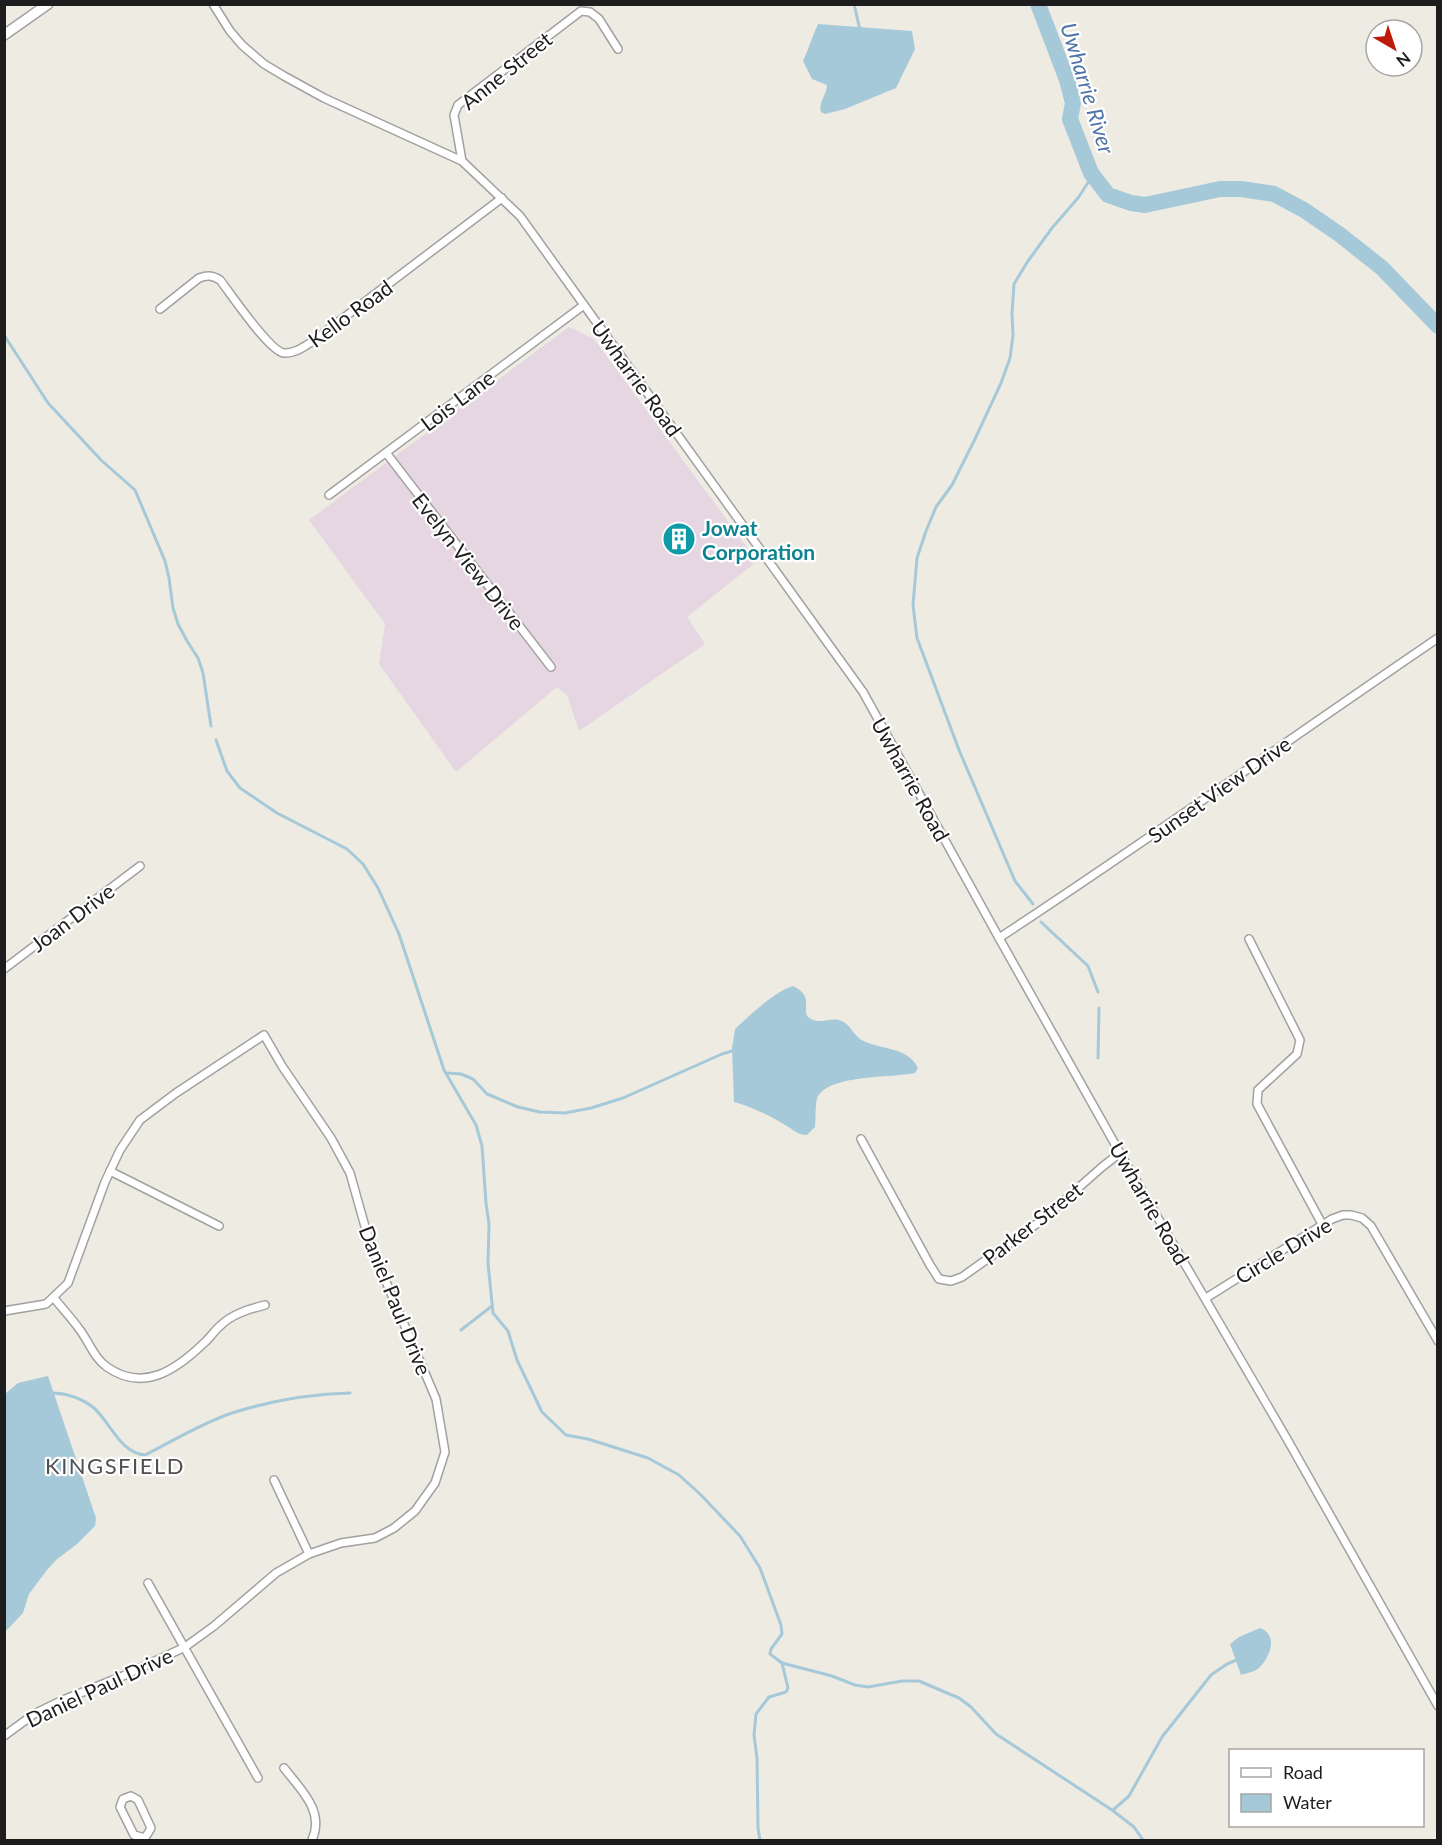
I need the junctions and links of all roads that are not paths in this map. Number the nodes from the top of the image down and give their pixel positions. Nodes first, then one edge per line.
1 (48, 4) edge
2 (213, 4) edge
3 (4, 35) edge
4 (618, 49) dead end
5 (462, 161) junction
6 (502, 198) junction
7 (585, 305) junction
8 (160, 309) dead end
9 (387, 454) junction
10 (329, 495) dead end
11 (1437, 638) edge
12 (551, 667) dead end
13 (140, 866) dead end
14 (999, 939) junction
15 (1249, 939) dead end
16 (4, 969) edge
17 (861, 1139) dead end
18 (1120, 1153) junction
19 (110, 1171) junction
20 (1322, 1224) junction
21 (219, 1226) dead end
22 (54, 1298) junction
23 (1206, 1298) junction
24 (265, 1305) dead end
25 (4, 1311) edge
26 (1437, 1341) edge
27 (274, 1480) dead end
28 (309, 1554) junction
29 (148, 1583) dead end
30 (184, 1647) junction
31 (1437, 1706) edge
32 (4, 1736) edge
33 (284, 1768) dead end
34 (258, 1778) dead end
35 (145, 1839) edge
36 (312, 1840) edge

1 - 3 street
2 - 5 street, Uwharrie Road
4 - 5 street, Anne Street
5 - 6 street, Uwharrie Road
6 - 7 street, Uwharrie Road
6 - 8 street, Kello Road
7 - 9 street, Lois Lane
7 - 14 street, Uwharrie Road
9 - 10 street, Lois Lane
9 - 12 street, Evelyn View Drive
11 - 14 street, Sunset View Drive
13 - 16 street, Joan Drive
14 - 18 street, Uwharrie Road
15 - 20 street
17 - 18 street, Parker Street
18 - 23 street, Uwharrie Road
19 - 21 street
19 - 22 street, Daniel Paul Drive
19 - 28 street, Daniel Paul Drive
20 - 23 street, Circle Drive
20 - 26 street, Circle Drive
22 - 24 street
22 - 25 street
23 - 31 street, Uwharrie Road
27 - 28 street
28 - 30 street, Daniel Paul Drive
29 - 30 street
30 - 32 street, Daniel Paul Drive
30 - 34 street
33 - 36 street
35 - 35 street

